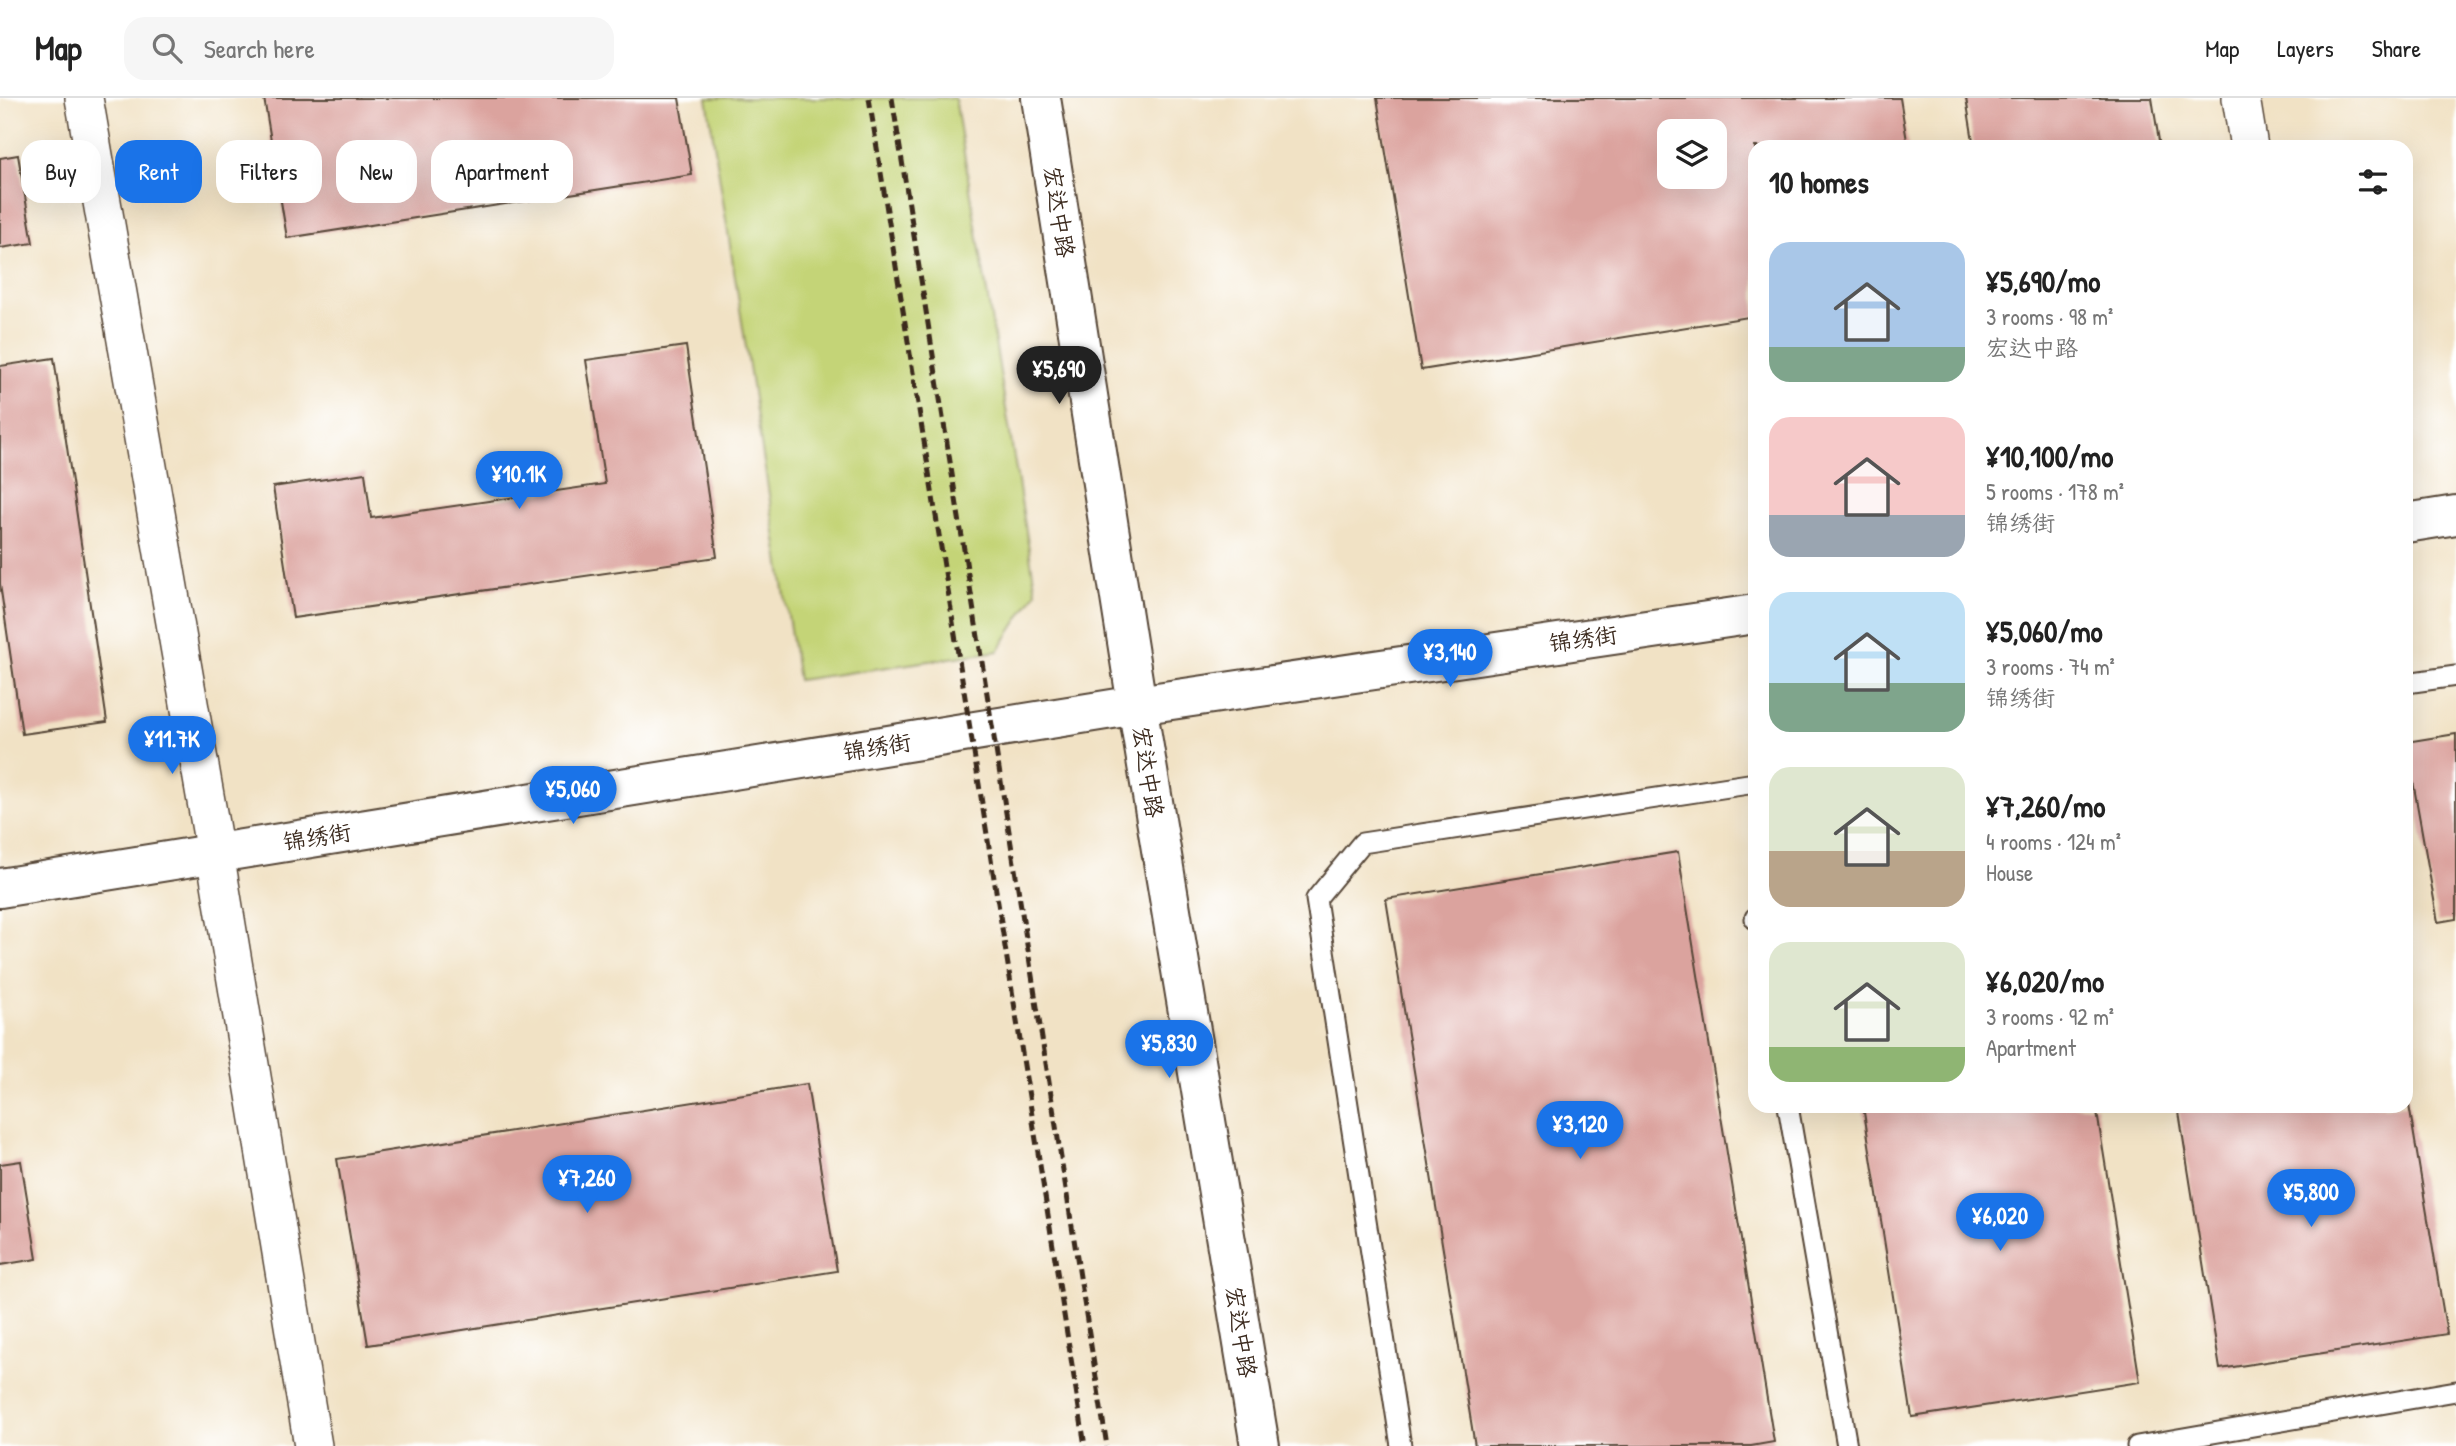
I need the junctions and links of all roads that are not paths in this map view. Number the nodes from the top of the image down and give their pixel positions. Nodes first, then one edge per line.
1 (84, 98) edge
2 (1041, 98) edge
3 (2241, 98) edge
4 (2248, 140) edge
5 (2456, 515) edge
6 (2413, 522) edge
7 (1748, 615) edge
8 (2456, 676) edge
9 (2413, 683) edge
10 (1137, 705) junction
11 (1748, 784) edge
12 (215, 853) junction
13 (0, 888) edge
14 (1789, 1113) edge
15 (2456, 1391) edge
16 (313, 1446) edge
17 (1260, 1446) edge
18 (1401, 1446) edge
19 (1847, 1446) edge
20 (2137, 1446) edge

1 - 12 street
2 - 10 street, 宏达中路
3 - 4 street
5 - 6 street
7 - 10 street, 锦绣街
8 - 9 lane
10 - 12 street, 锦绣街
10 - 17 street, 宏达中路
11 - 18 lane
12 - 13 street, 锦绣街
12 - 16 street
14 - 19 lane
15 - 20 lane

